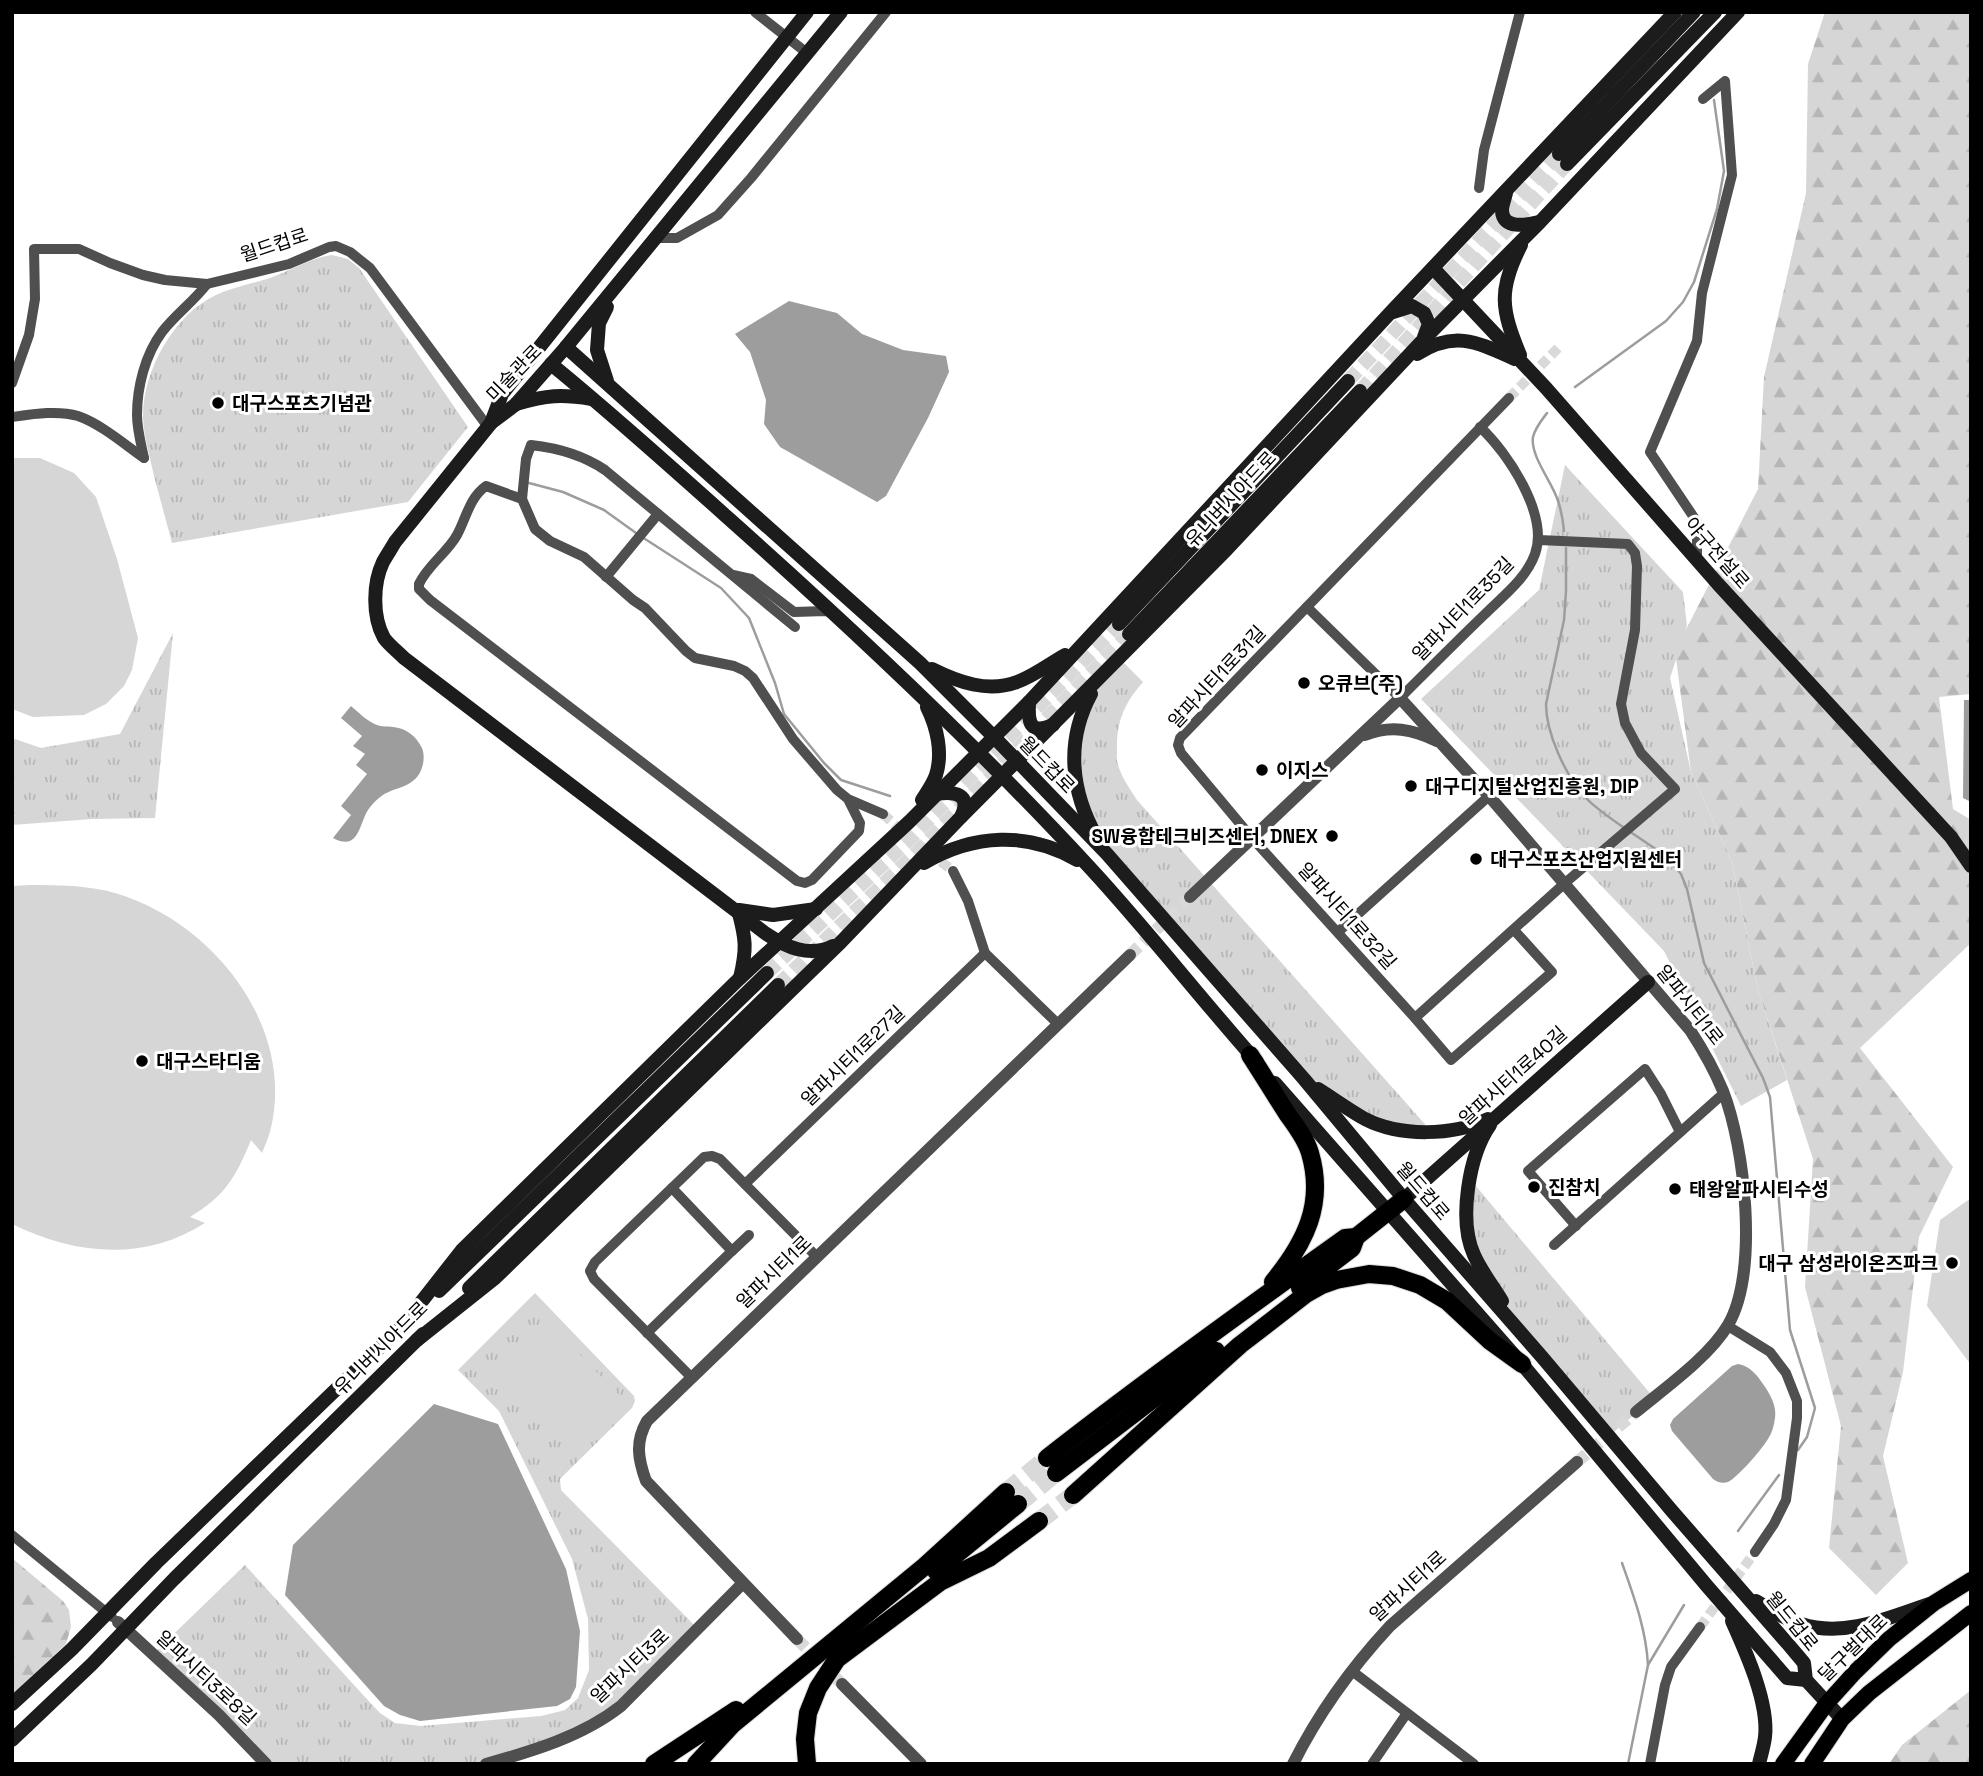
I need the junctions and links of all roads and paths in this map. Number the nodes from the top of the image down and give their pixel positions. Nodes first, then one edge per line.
1 (755, 12) edge
2 (807, 12) edge
3 (841, 12) edge
4 (886, 12) edge
5 (1520, 12) edge
6 (1675, 12) edge
7 (1694, 12) edge
8 (1715, 12) edge
9 (1738, 12) edge
10 (788, 38) junction
11 (807, 53) junction
12 (1703, 99) dead end
13 (1479, 188) dead end
14 (1506, 192) junction
15 (1540, 222) junction
16 (1527, 234) junction
17 (656, 238) junction
18 (635, 263) junction
19 (1433, 268) junction
20 (207, 285) junction
21 (1463, 299) junction
22 (1391, 312) junction
23 (1424, 339) junction
24 (566, 347) junction
25 (1402, 363) junction
26 (1523, 363) junction
27 (551, 364) junction
28 (1348, 381) tunnel mouth
29 (12, 383) edge
30 (607, 383) junction
31 (1360, 391) tunnel mouth
32 (1508, 398) tunnel mouth
33 (593, 399) junction
34 (515, 405) junction
35 (12, 417) edge
36 (489, 425) junction
37 (1480, 427) junction
38 (522, 499) junction
39 (658, 514) junction
40 (1539, 540) junction
41 (1697, 559) junction
42 (731, 575) junction
43 (606, 577) junction
44 (816, 604) junction
45 (1307, 607) junction
46 (795, 626) dead end
47 (1078, 647) junction
48 (920, 663) junction
49 (1108, 670) junction
50 (921, 697) junction
51 (1400, 698) junction
52 (1029, 702) junction
53 (1054, 725) junction
54 (994, 737) junction
55 (1358, 738) junction
56 (1445, 746) junction
57 (979, 753) junction
58 (1017, 762) junction
59 (1002, 777) junction
60 (936, 794) junction
61 (1489, 796) junction
62 (848, 799) junction
63 (883, 814) tunnel mouth
64 (960, 818) junction
65 (909, 822) junction
66 (1252, 838) junction
67 (1107, 854) junction
68 (1971, 866) edge
69 (1092, 870) junction
70 (911, 871) junction
71 (953, 871) tunnel mouth
72 (1564, 883) junction
73 (1190, 897) tunnel mouth
74 (816, 909) junction
75 (738, 910) junction
76 (1514, 930) junction
77 (1338, 932) junction
78 (841, 942) junction
79 (780, 943) junction
80 (985, 953) junction
81 (1130, 955) tunnel mouth
82 (767, 973) tunnel mouth
83 (740, 978) junction
84 (1648, 982) junction
85 (778, 985) tunnel mouth
86 (1415, 1018) junction
87 (1058, 1024) junction
88 (1250, 1055) junction
89 (1304, 1079) junction
90 (1724, 1093) junction
91 (1499, 1113) junction
92 (1680, 1132) junction
93 (745, 1184) junction
94 (672, 1188) junction
95 (1404, 1199) junction
96 (1388, 1211) junction
97 (1576, 1226) junction
98 (749, 1235) dead end
99 (1356, 1237) junction
100 (1554, 1245) dead end
101 (732, 1251) junction
102 (817, 1257) junction
103 (1257, 1300) junction
104 (404, 1324) junction
105 (1728, 1326) junction
106 (647, 1333) junction
107 (1525, 1338) junction
108 (417, 1340) junction
109 (1522, 1364) junction
110 (692, 1378) junction
111 (1636, 1412) tunnel mouth
112 (1577, 1462) tunnel mouth
113 (1073, 1495) tunnel mouth
114 (1012, 1498) tunnel mouth
115 (1039, 1521) tunnel mouth
116 (12, 1535) edge
117 (1755, 1552) tunnel mouth
118 (1971, 1580) edge
119 (743, 1583) junction
120 (1745, 1594) junction
121 (1934, 1603) junction
122 (1726, 1607) junction
123 (886, 1611) junction
124 (1971, 1613) edge
125 (117, 1621) junction
126 (1700, 1627) tunnel mouth
127 (797, 1639) tunnel mouth
128 (1758, 1644) junction
129 (1788, 1644) junction
130 (831, 1650) junction
131 (1352, 1671) junction
132 (1806, 1680) junction
133 (842, 1684) tunnel mouth
134 (1827, 1703) junction
135 (12, 1704) edge
136 (1407, 1713) junction
137 (1842, 1719) junction
138 (12, 1740) edge
139 (266, 1764) edge
140 (486, 1764) edge
141 (654, 1764) edge
142 (696, 1764) edge
143 (711, 1764) edge
144 (807, 1764) edge
145 (921, 1764) edge
146 (1293, 1764) edge
147 (1372, 1764) edge
148 (1474, 1764) edge
149 (1650, 1764) edge
150 (1759, 1764) edge
151 (1783, 1764) edge
152 (1812, 1764) edge

1 - 10 street
2 - 10 main road, 미술관로
3 - 11 main road, 미술관로
4 - 17 street
5 - 13 street
6 - 14 main road
7 - 8 main road
9 - 15 main road
10 - 11 street
10 - 36 main road, 미술관로
11 - 17 main road, 미술관로
12 - 41 street
14 - 15 main road
14 - 19 main road
15 - 16 main road
16 - 21 main road
16 - 26 main road
17 - 18 main road, 미술관로
18 - 24 main road, 미술관로
18 - 30 main road
19 - 21 main road, 야구전설로
19 - 22 main road
20 - 29 street, 월드컵로
20 - 35 street
20 - 36 street, 월드컵로
21 - 23 main road
21 - 26 main road, 야구전설로
22 - 23 main road
22 - 47 main road
23 - 25 main road
24 - 27 main road, 미술관로
24 - 30 main road
25 - 26 main road
25 - 49 main road
26 - 41 main road, 야구전설로
27 - 33 main road, 월드컵로
27 - 34 main road, 미술관로
28 - 31 main road, 유니버시아드로
30 - 48 main road
32 - 37 street, 알파시티1로31길
33 - 34 main road
33 - 44 main road, 월드컵로
34 - 36 main road, 미술관로
36 - 75 main road
37 - 40 street
37 - 45 street, 알파시티1로31길
38 - 39 street
38 - 43 street
38 - 62 street
39 - 42 street
39 - 43 street
40 - 51 street, 알파시티1로35길
40 - 72 street
41 - 68 main road, 야구전설로
42 - 44 street
42 - 46 street
43 - 62 street
44 - 50 main road, 월드컵로
45 - 51 street
45 - 66 street, 알파시티1로31길
47 - 48 main road
47 - 52 main road
48 - 54 main road, 월드컵로
49 - 53 main road
49 - 67 main road
50 - 57 main road, 월드컵로
50 - 65 main road
51 - 55 street
51 - 56 street, 알파시티1로
52 - 53 main road
52 - 54 main road
53 - 58 main road
54 - 57 main road
54 - 58 main road, 월드컵로
55 - 56 street
55 - 66 street
56 - 61 street, 알파시티1로
57 - 59 main road, 월드컵로
57 - 60 main road
58 - 59 main road
58 - 67 main road, 월드컵로
59 - 64 main road
59 - 69 main road, 월드컵로
60 - 64 main road
60 - 65 main road
61 - 72 street, 알파시티1로
61 - 77 street
62 - 63 street
64 - 70 main road
65 - 74 main road
66 - 73 street
66 - 77 street, 알파시티1로32길
67 - 89 main road, 월드컵로
69 - 70 main road
69 - 88 main road, 월드컵로
70 - 78 main road
71 - 80 street
72 - 76 street
72 - 84 street, 알파시티1로
74 - 75 main road
74 - 79 main road
75 - 79 main road
75 - 83 main road
76 - 86 street
76 - 86 street, 알파시티1로32길
77 - 86 street, 알파시티1로32길
78 - 79 main road
78 - 108 main road
79 - 83 main road
80 - 87 street
80 - 93 street, 알파시티1로27길
81 - 87 street, 알파시티1로
82 - 104 main road, 유니버시아드로
83 - 104 main road
84 - 90 street, 알파시티1로
84 - 91 main road, 알파시티1로40길
85 - 108 main road, 유니버시아드로
87 - 102 street, 알파시티1로
88 - 96 main road, 월드컵로
88 - 103 highway
89 - 91 main road
89 - 95 main road, 월드컵로
90 - 92 street
90 - 105 street, 알파시티1로
91 - 95 main road, 알파시티1로40길
91 - 107 main road
92 - 97 street
92 - 97 street
93 - 94 street
93 - 102 street
94 - 101 street
94 - 106 street
95 - 96 highway
95 - 107 main road, 월드컵로
96 - 99 highway
96 - 109 main road, 월드컵로
97 - 100 street
98 - 101 street
99 - 103 highway
99 - 103 highway
101 - 106 street
102 - 110 street, 알파시티1로
104 - 125 main road, 유니버시아드로
105 - 111 street, 알파시티1로
105 - 117 street
106 - 110 street
107 - 120 main road, 월드컵로
108 - 125 main road, 유니버시아드로
109 - 113 highway
109 - 122 main road, 월드컵로
110 - 119 street, 알파시티1로
112 - 131 street, 알파시티1로
114 - 123 highway
115 - 123 highway
116 - 125 street
118 - 121 main road, 달구벌대로
119 - 127 street, 알파시티1로
119 - 140 street, 알파시티3로
120 - 121 main road
120 - 129 main road, 월드컵로
121 - 134 main road, 달구벌대로
122 - 128 main road, 월드컵로
122 - 150 main road
123 - 130 highway
124 - 137 main road
125 - 135 main road, 유니버시아드로
125 - 138 main road, 유니버시아드로
125 - 139 street, 알파시티3로8길
126 - 149 street
128 - 129 main road
128 - 132 main road, 월드컵로
129 - 132 main road, 월드컵로
130 - 141 highway
130 - 142 highway
130 - 143 highway
130 - 144 highway
131 - 136 street
131 - 146 street, 알파시티1로
132 - 134 main road, 월드컵로
133 - 145 street
134 - 137 main road, 월드컵로
134 - 151 main road, 달구벌대로
136 - 147 street
136 - 148 street
137 - 152 main road

